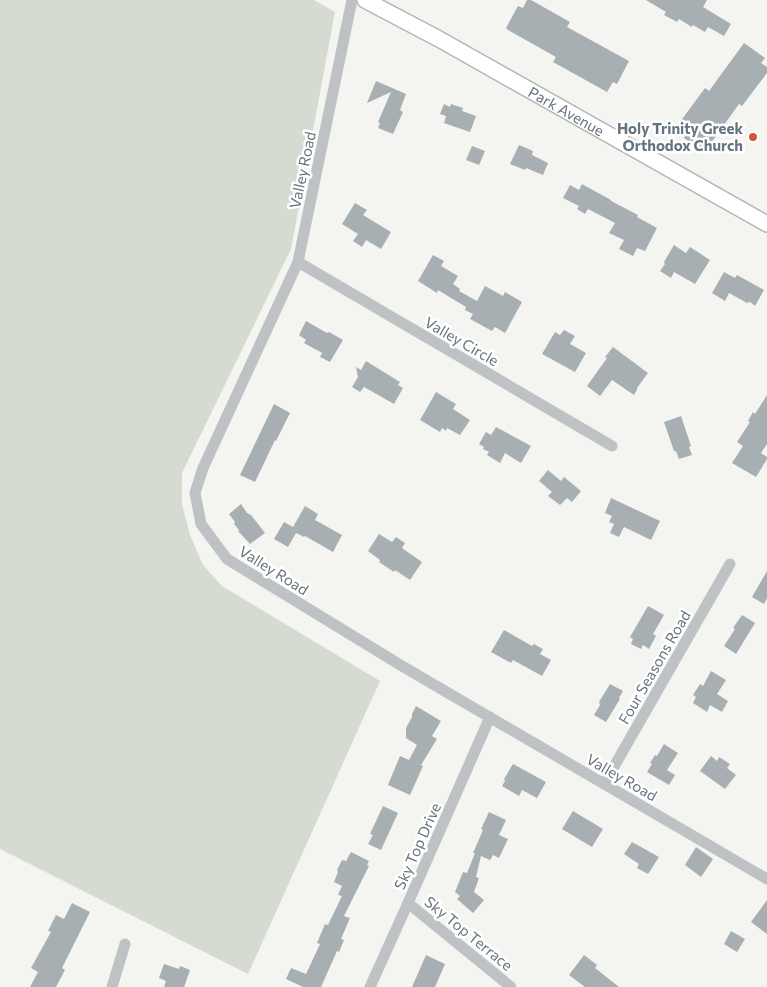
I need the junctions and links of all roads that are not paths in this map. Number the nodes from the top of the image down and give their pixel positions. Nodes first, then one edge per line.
1 (352, 0) edge
2 (365, 0) edge
3 (767, 224) edge
4 (298, 262) junction
5 (612, 446) dead end
6 (730, 564) dead end
7 (490, 716) junction
8 (604, 784) junction
9 (767, 879) edge
10 (408, 903) junction
11 (125, 944) dead end
12 (112, 987) edge
13 (370, 987) edge
14 (511, 987) edge

1 - 4 street, Valley Road
2 - 3 main road, Park Avenue
4 - 5 street, Valley Circle
4 - 7 street, Valley Road
6 - 8 street, Four Seasons Road
7 - 8 street, Valley Road
7 - 10 street, Sky Top Drive
8 - 9 street, Valley Road
10 - 13 street, Sky Top Drive
10 - 14 street, Sky Top Terrace
11 - 12 street

